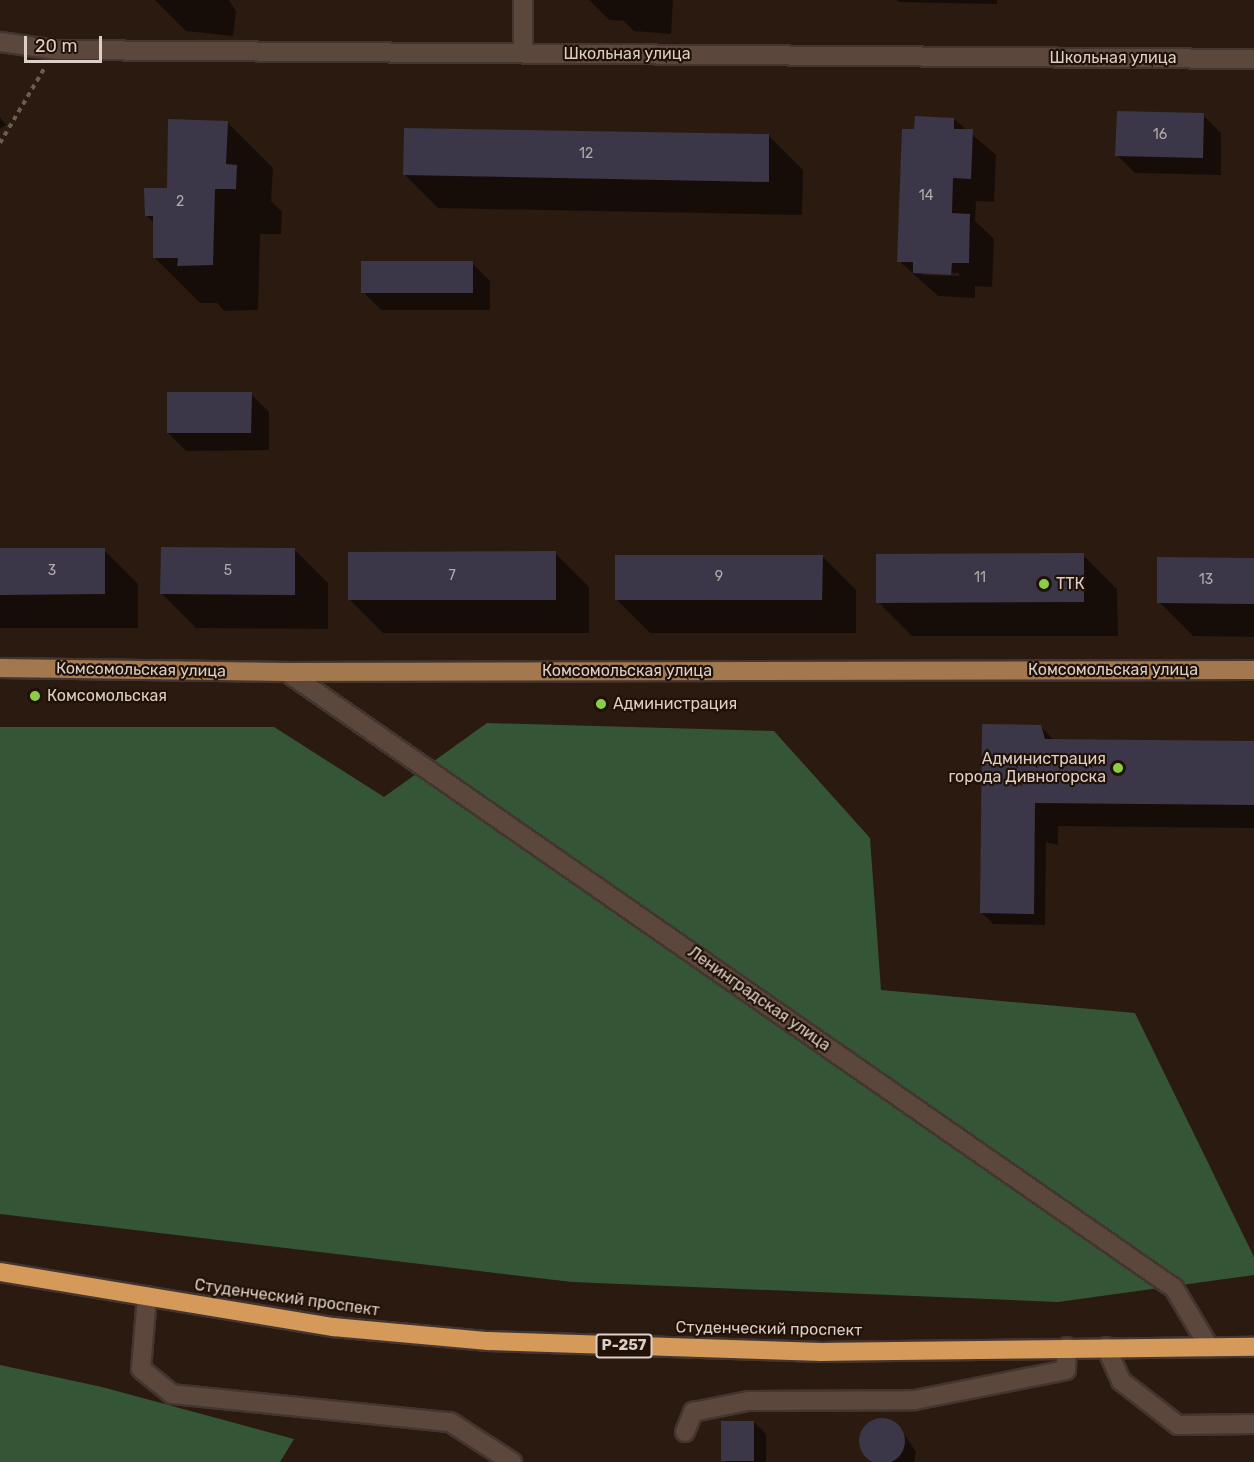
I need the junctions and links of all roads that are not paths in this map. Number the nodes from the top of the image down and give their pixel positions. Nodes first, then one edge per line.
1 (523, 0) edge
2 (0, 42) edge
3 (523, 53) junction
4 (1254, 59) edge
5 (0, 668) edge
6 (1254, 670) edge
7 (287, 672) junction
8 (0, 1272) edge
9 (147, 1296) junction
10 (1067, 1347) junction
11 (1106, 1347) junction
12 (1209, 1347) junction
13 (1254, 1347) edge
14 (1254, 1424) edge
15 (685, 1432) dead end
16 (512, 1462) edge

1 - 3 street
2 - 3 street, Школьная улица
3 - 4 street, Школьная улица
5 - 7 main road, Комсомольская улица
6 - 7 main road, Комсомольская улица
7 - 12 street, Ленинградская улица
8 - 9 highway, Студенческий проспект / Р-257
9 - 10 highway, Студенческий проспект / Р-257
9 - 16 street
10 - 11 highway, Студенческий проспект / Р-257
10 - 15 street
11 - 12 highway, Студенческий проспект / Р-257
11 - 14 street
12 - 13 highway, Студенческий проспект / Р-257

